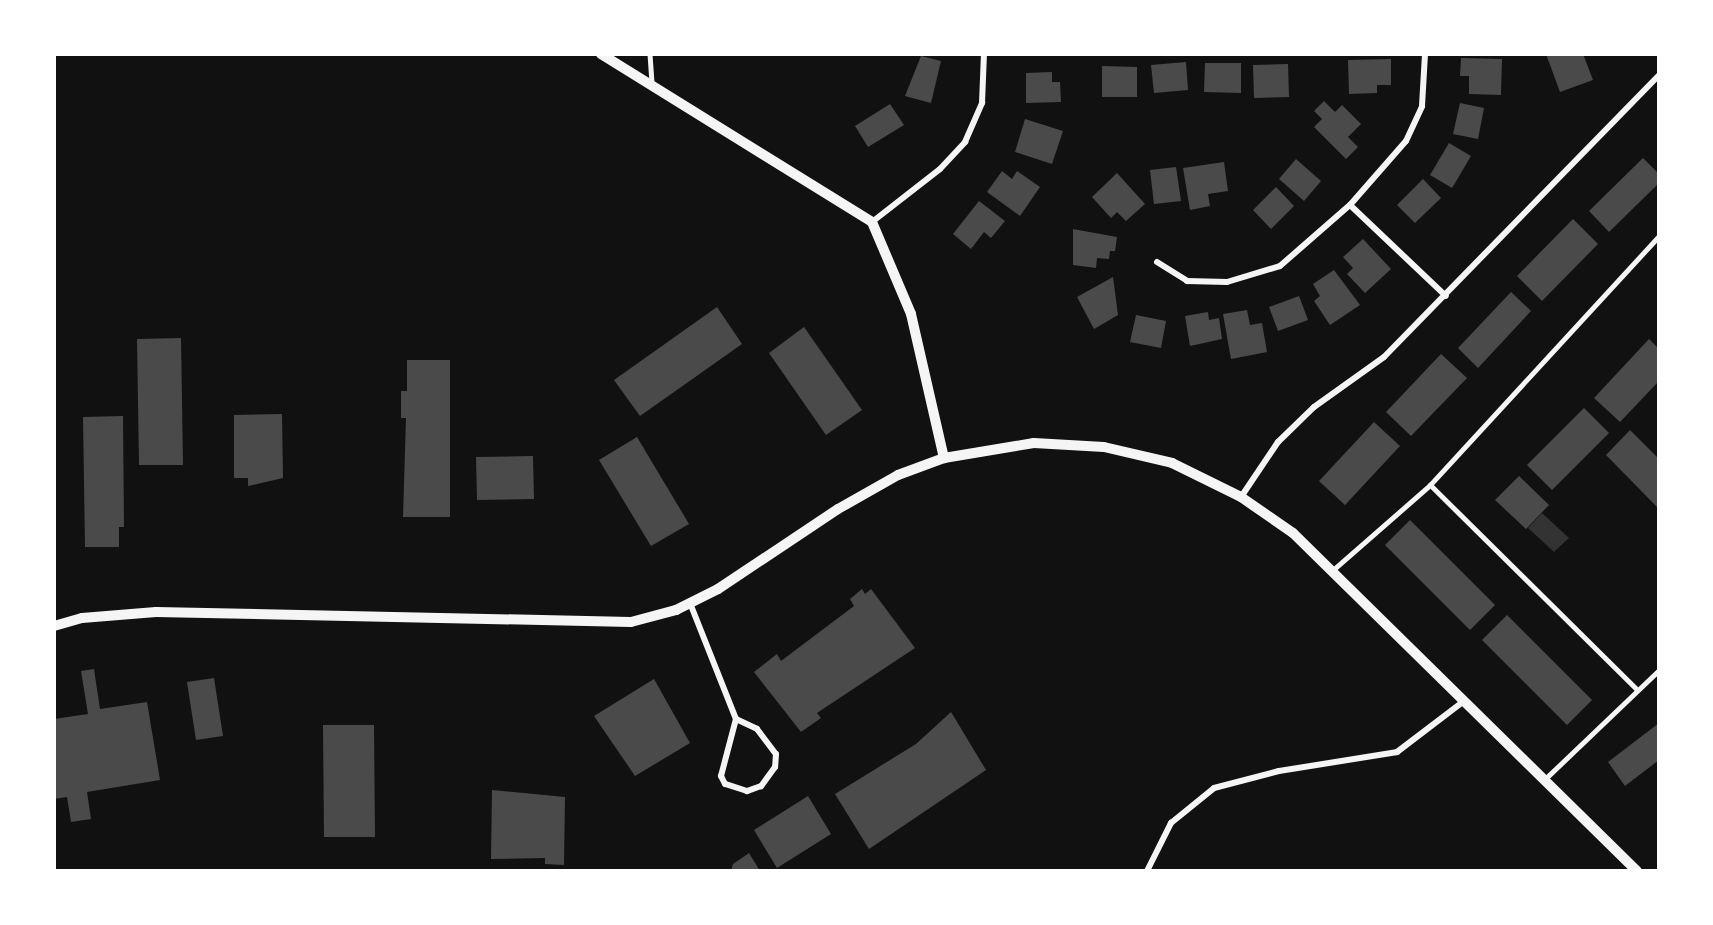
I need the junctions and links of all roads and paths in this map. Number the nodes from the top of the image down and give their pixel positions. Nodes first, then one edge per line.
1 (602, 54) edge
2 (650, 54) edge
3 (984, 54) edge
4 (1425, 54) edge
5 (1659, 75) edge
6 (652, 85) junction
7 (1350, 205) junction
8 (872, 222) junction
9 (1659, 236) edge
10 (1157, 262) dead end
11 (1446, 296) junction
12 (944, 458) junction
13 (1430, 484) junction
14 (1241, 497) junction
15 (1331, 571) junction
16 (690, 603) junction
17 (54, 626) edge
18 (1659, 670) edge
19 (1637, 690) junction
20 (1464, 701) junction
21 (736, 719) junction
22 (1544, 780) junction
23 (1147, 871) edge
24 (1637, 871) edge

1 - 6 street
2 - 6 lane
3 - 8 street
4 - 7 street
5 - 11 street
6 - 8 street
7 - 10 street
7 - 11 street
8 - 12 street
9 - 13 lane
11 - 14 street
12 - 14 street
12 - 16 street
13 - 15 lane
13 - 19 lane
14 - 15 street
15 - 20 street
16 - 17 street
16 - 21 street
18 - 19 lane
19 - 22 lane
20 - 22 street
20 - 23 street
21 - 21 street
22 - 24 street

